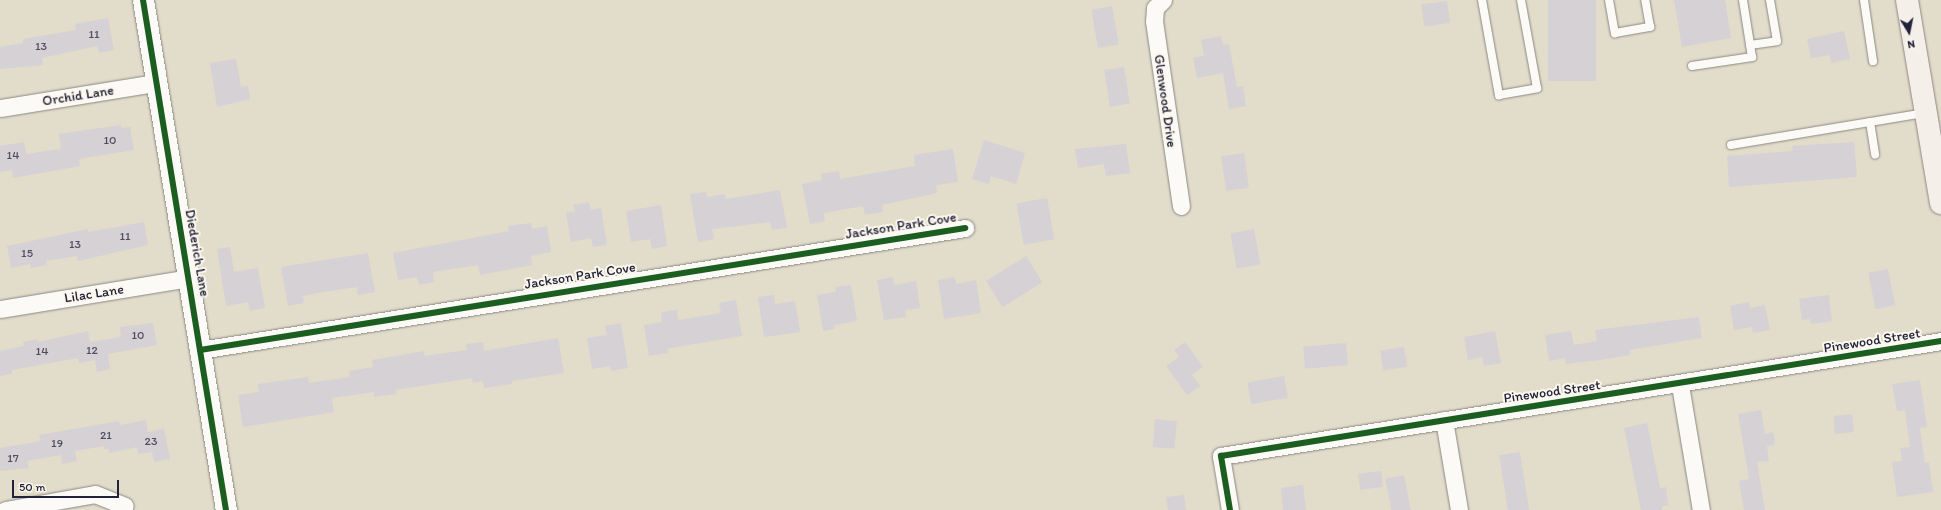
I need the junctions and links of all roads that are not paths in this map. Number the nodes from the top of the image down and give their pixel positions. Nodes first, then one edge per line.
1 (143, 0) edge
2 (1163, 0) edge
3 (1482, 0) edge
4 (1521, 0) edge
5 (1609, 0) edge
6 (1645, 0) edge
7 (1743, 0) edge
8 (1770, 0) edge
9 (1864, 0) edge
10 (1907, 0) edge
11 (1750, 45) junction
12 (1873, 62) dead end
13 (1692, 66) dead end
14 (156, 83) junction
15 (0, 108) edge
16 (1926, 113) junction
17 (1870, 122) junction
18 (1731, 145) dead end
19 (1875, 155) dead end
20 (1941, 199) edge
21 (1181, 206) dead end
22 (965, 228) dead end
23 (189, 278) junction
24 (0, 310) edge
25 (1941, 341) edge
26 (200, 350) junction
27 (1680, 385) junction
28 (1444, 420) junction
29 (125, 506) dead end
30 (4, 510) edge
31 (226, 510) edge
32 (1230, 510) edge
33 (1459, 510) edge
34 (1701, 510) edge

1 - 14 street, Diederich Lane
2 - 21 street, Glenwood Drive
3 - 4 lane
5 - 6 lane
7 - 11 lane
8 - 11 lane
9 - 12 lane
10 - 16 main road
11 - 13 lane
14 - 15 street, Orchid Lane
14 - 23 street, Diederich Lane
16 - 17 lane
16 - 20 main road
17 - 18 lane
17 - 19 lane
22 - 26 street, Jackson Park Cove
23 - 24 street, Lilac Lane
23 - 26 street, Diederich Lane
25 - 27 street, Pinewood Street
26 - 31 street, Diederich Lane
27 - 28 street, Pinewood Street
27 - 34 street
28 - 32 street, Pinewood Street
28 - 33 street
29 - 30 street

